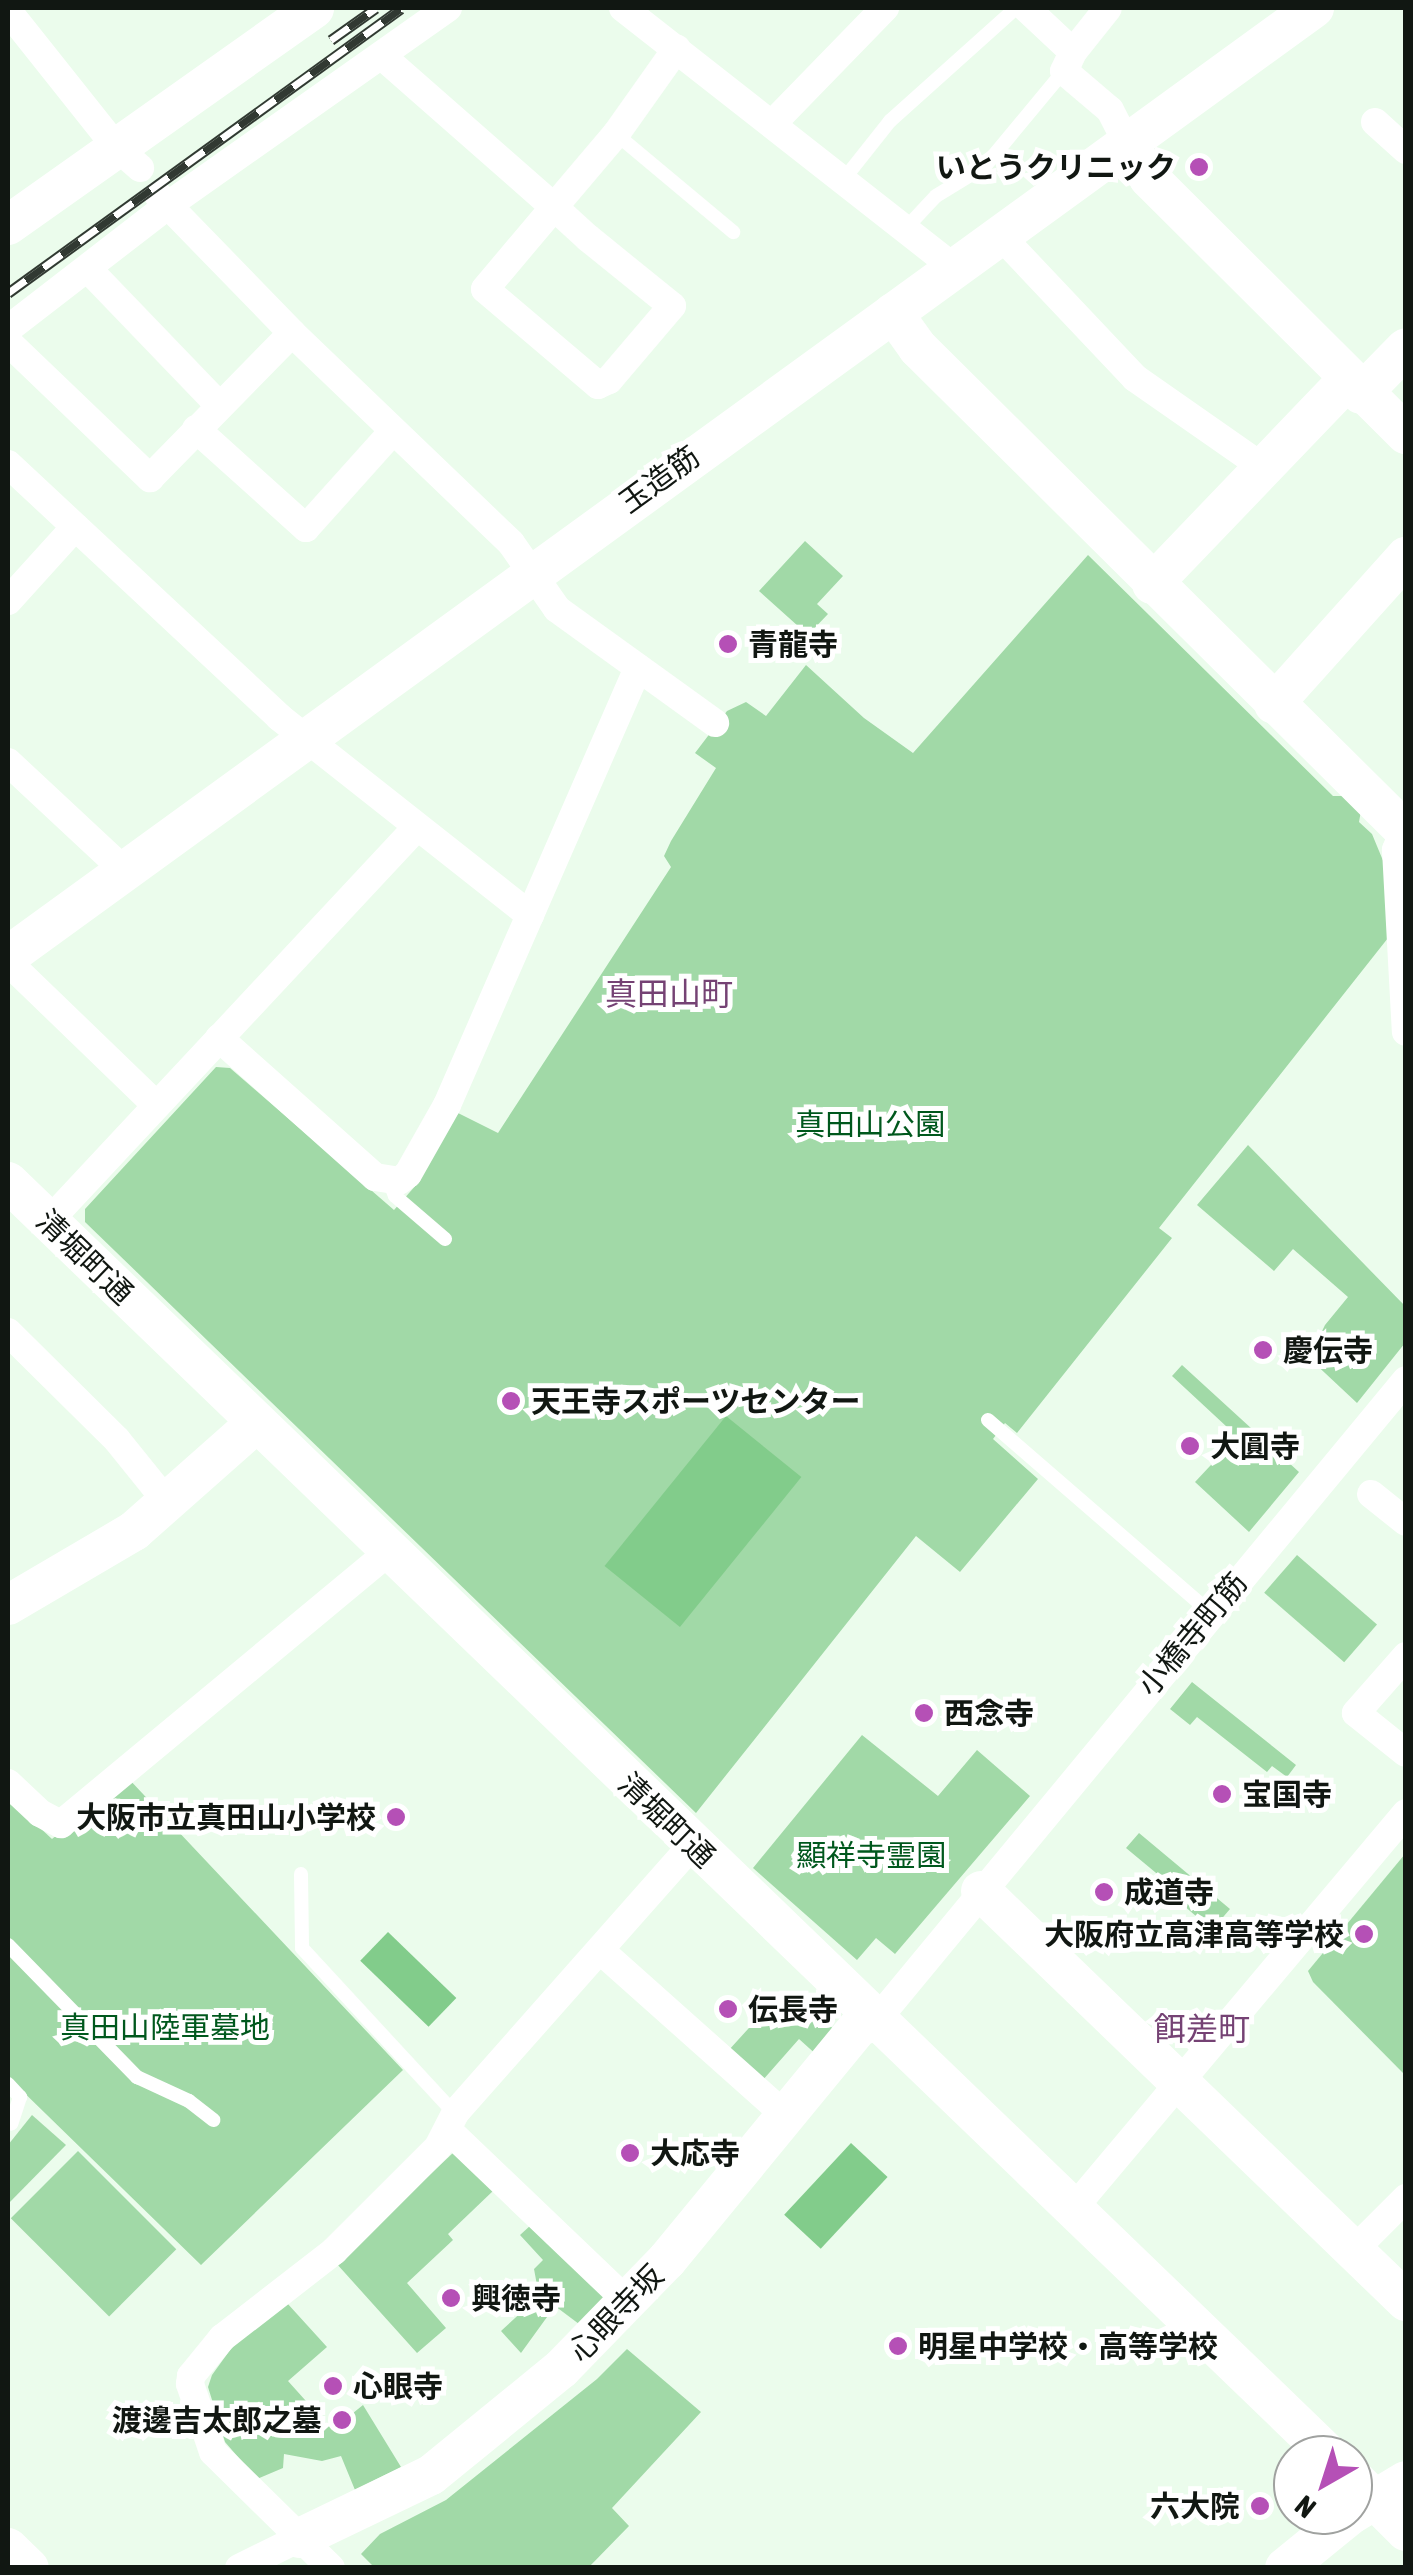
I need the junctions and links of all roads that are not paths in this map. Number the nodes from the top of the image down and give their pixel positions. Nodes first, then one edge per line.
1 (448, 8) edge
2 (623, 8) edge
3 (885, 8) edge
4 (1016, 8) edge
5 (1026, 8) edge
6 (1108, 8) edge
7 (1314, 8) edge
8 (8, 12) edge
9 (301, 12) edge
10 (676, 48) junction
11 (382, 56) junction
12 (1068, 62) junction
13 (1376, 122) dead end
14 (773, 124) junction
15 (616, 134) junction
16 (1127, 143) junction
17 (1406, 150) edge
18 (128, 157) junction
19 (844, 179) junction
20 (163, 200) junction
21 (554, 208) junction
22 (8, 225) edge
23 (907, 227) junction
24 (733, 232) dead end
25 (998, 233) junction
26 (954, 267) junction
27 (88, 270) junction
28 (893, 313) junction
29 (8, 329) edge
30 (292, 333) junction
31 (8, 342) edge
32 (1406, 348) edge
33 (1354, 387) junction
34 (219, 405) junction
35 (196, 429) junction
36 (392, 432) junction
37 (1406, 434) edge
38 (8, 464) edge
39 (1261, 466) junction
40 (76, 527) junction
41 (1406, 557) edge
42 (531, 575) junction
43 (1152, 584) junction
44 (8, 601) edge
45 (638, 668) junction
46 (1274, 704) junction
47 (715, 723) dead end
48 (304, 738) junction
49 (8, 762) edge
50 (416, 828) junction
51 (1405, 829) edge
52 (124, 870) junction
53 (530, 915) junction
54 (8, 959) edge
55 (1406, 1032) edge
56 (219, 1038) junction
57 (156, 1104) junction
58 (389, 1181) junction
59 (8, 1182) edge
60 (48, 1222) junction
61 (445, 1239) dead end
62 (8, 1332) edge
63 (1406, 1380) edge
64 (988, 1420) dead end
65 (256, 1423) junction
66 (1371, 1494) dead end
67 (167, 1502) junction
68 (1406, 1522) edge
69 (388, 1553) junction
70 (8, 1605) edge
71 (1210, 1612) junction
72 (1406, 1656) edge
73 (1406, 1753) edge
74 (8, 1782) edge
75 (1406, 1813) edge
76 (693, 1844) junction
77 (301, 1874) dead end
78 (981, 1891) junction
79 (8, 1944) edge
80 (601, 1951) junction
81 (875, 2022) junction
82 (8, 2084) edge
83 (1176, 2084) junction
84 (787, 2117) junction
85 (213, 2120) dead end
86 (451, 2122) junction
87 (11, 2124) dead end
88 (1406, 2198) edge
89 (1073, 2209) junction
90 (1354, 2250) junction
91 (1406, 2301) edge
92 (629, 2303) junction
93 (1309, 2435) edge
94 (1373, 2502) edge
95 (1406, 2531) edge
96 (1323, 2535) edge
97 (300, 2538) junction
98 (8, 2548) edge
99 (29, 2568) edge
100 (239, 2568) edge
101 (331, 2568) edge
102 (1285, 2568) edge

1 - 11 street
2 - 10 street
3 - 14 street
4 - 19 lane
5 - 12 street
6 - 12 street
7 - 16 street, 玉造筋
8 - 18 street
9 - 18 street
10 - 14 street
10 - 15 street
11 - 20 street
11 - 21 street
12 - 16 street
12 - 23 lane
13 - 17 street
14 - 19 street
15 - 21 street
15 - 24 lane
16 - 25 street, 玉造筋
16 - 33 street
18 - 22 street
19 - 23 street
20 - 27 street
20 - 30 street
21 - 21 street
23 - 26 street
25 - 26 street, 玉造筋
25 - 39 street
26 - 28 street, 玉造筋
27 - 29 street
27 - 34 street
28 - 42 street, 玉造筋
28 - 43 street
30 - 34 street
30 - 36 street
31 - 35 street
32 - 33 street
33 - 37 street
33 - 39 street
34 - 35 street
35 - 36 street
36 - 42 street
38 - 40 street
39 - 43 street
40 - 44 street
40 - 48 street
41 - 46 street
42 - 45 street
42 - 48 street, 玉造筋
43 - 46 street
45 - 47 street
45 - 53 street
46 - 51 street
48 - 50 street
48 - 52 street, 玉造筋
49 - 52 street
50 - 53 street
50 - 56 street
51 - 55 street
52 - 54 street, 玉造筋
53 - 58 street
54 - 57 street
56 - 57 street
56 - 58 street
57 - 60 street
58 - 61 lane
59 - 60 street, 清堀町通
60 - 65 street, 清堀町通
62 - 67 street
63 - 71 street, 小橋寺町筋
64 - 71 lane
65 - 67 street
65 - 69 street, 清堀町通
66 - 68 street
67 - 70 street
69 - 74 street
69 - 76 street, 清堀町通
71 - 78 street, 小橋寺町筋
72 - 73 street
75 - 83 street
76 - 80 street
76 - 81 street, 清堀町通
77 - 86 lane
78 - 81 street, 小橋寺町筋
78 - 83 street
79 - 85 lane
80 - 84 street
80 - 86 street
81 - 84 street, 心眼寺坂
81 - 89 street, 清堀町通
82 - 87 lane
83 - 89 street
83 - 90 street
84 - 92 street, 心眼寺坂
86 - 92 street
86 - 97 street
88 - 90 street
89 - 93 street, 清堀町通
90 - 91 street
92 - 97 street, 心眼寺坂
94 - 95 street
96 - 102 street
97 - 100 street
97 - 101 street
98 - 99 street

